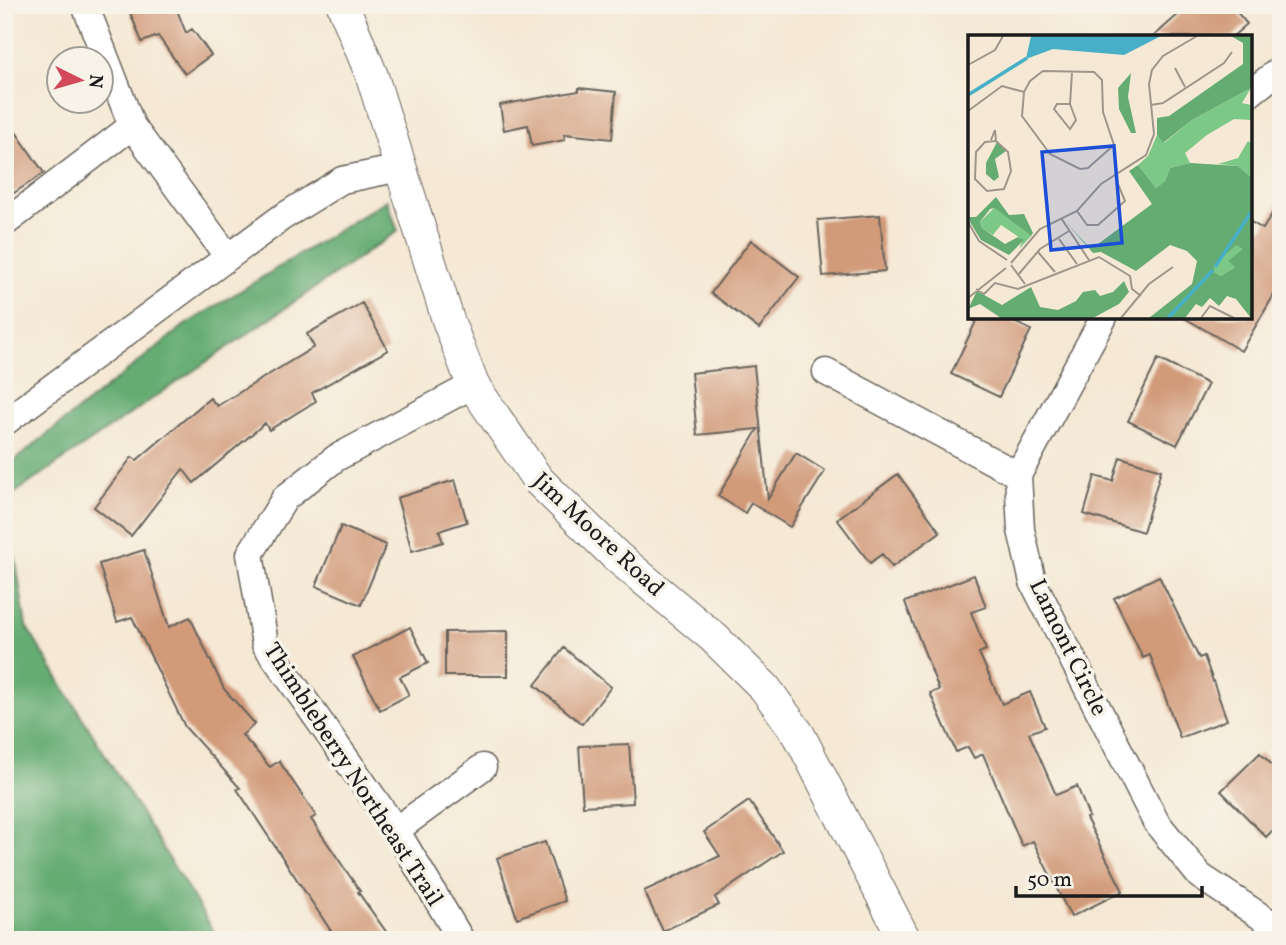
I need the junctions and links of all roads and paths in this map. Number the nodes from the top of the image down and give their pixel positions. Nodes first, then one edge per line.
1 (85, 5) edge
2 (343, 5) edge
3 (1281, 69) edge
4 (1251, 92) edge
5 (132, 126) junction
6 (400, 168) junction
7 (5, 223) edge
8 (228, 257) junction
9 (1103, 318) edge
10 (826, 372) dead end
11 (473, 386) junction
12 (5, 422) edge
13 (1018, 475) junction
14 (483, 767) dead end
15 (396, 830) junction
16 (1281, 930) edge
17 (461, 940) edge
18 (905, 940) edge

1 - 5 street
2 - 6 street, Jim Moore Road
3 - 4 street
5 - 7 street
5 - 8 street
6 - 8 street
6 - 11 street, Jim Moore Road
8 - 12 street
9 - 13 street
10 - 13 street
11 - 15 street, Thimbleberry Northeast Trail
11 - 18 street, Jim Moore Road
13 - 16 street, Lamont Circle
14 - 15 street
15 - 17 street, Thimbleberry Northeast Trail

